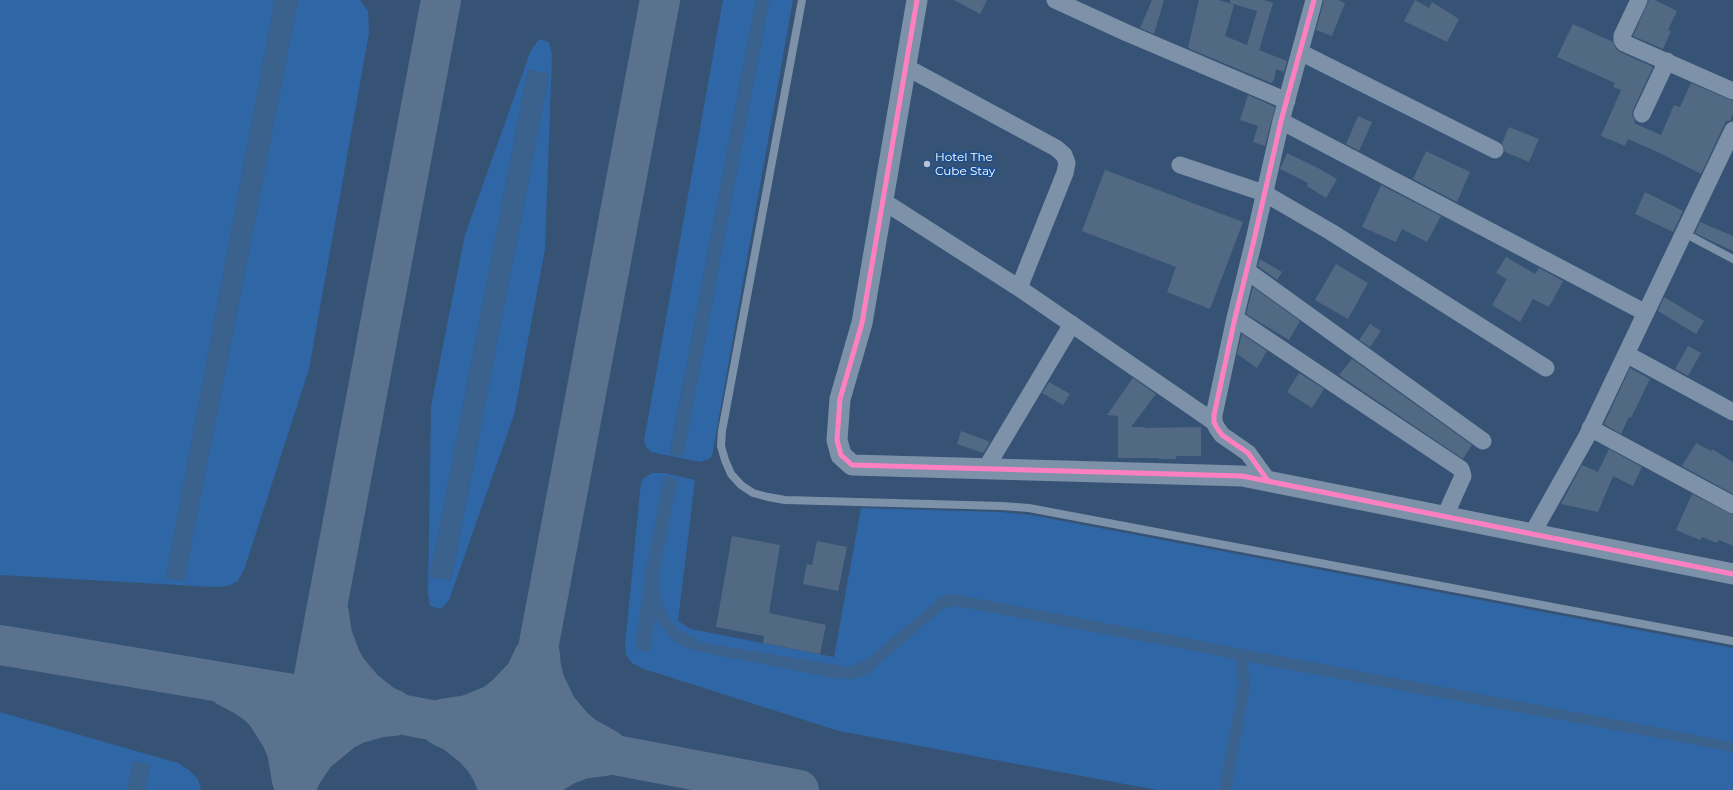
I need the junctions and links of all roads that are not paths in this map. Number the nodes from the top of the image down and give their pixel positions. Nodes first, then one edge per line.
1 (802, 0) edge
2 (917, 0) edge
3 (1055, 0) edge
4 (1314, 0) edge
5 (1639, 0) edge
6 (1300, 52) junction
7 (1666, 61) junction
8 (906, 67) junction
9 (1733, 91) edge
10 (1287, 100) junction
11 (1642, 114) dead end
12 (1282, 121) junction
13 (1733, 130) edge
14 (1495, 150) dead end
15 (1180, 165) dead end
16 (1264, 193) junction
17 (883, 201) junction
18 (1684, 233) junction
19 (1733, 259) edge
20 (1247, 271) junction
21 (1019, 288) junction
22 (1646, 313) junction
23 (1235, 318) junction
24 (1072, 324) junction
25 (1626, 354) junction
26 (1546, 368) dead end
27 (1733, 412) edge
28 (1214, 422) junction
29 (1590, 428) junction
30 (1483, 441) dead end
31 (986, 468) junction
32 (1268, 481) junction
33 (1733, 505) edge
34 (1445, 516) junction
35 (1532, 534) junction
36 (1733, 574) edge
37 (1733, 641) edge

1 - 37 lane
2 - 8 street
3 - 10 street
4 - 6 street
5 - 7 street
6 - 10 street
6 - 14 street
7 - 9 street
7 - 11 street
8 - 17 street
8 - 21 street
10 - 12 street
12 - 16 street
12 - 22 street
13 - 18 street
15 - 16 street
16 - 20 street
16 - 26 street
17 - 21 street
17 - 31 street
18 - 19 lane
18 - 22 street
20 - 23 street
20 - 30 street
21 - 24 street
22 - 25 street
23 - 28 street
23 - 34 street
24 - 28 street
24 - 31 street
25 - 27 street
25 - 29 street
28 - 32 street
29 - 33 street
29 - 35 street
31 - 32 street
32 - 34 street
34 - 35 street
35 - 36 street

